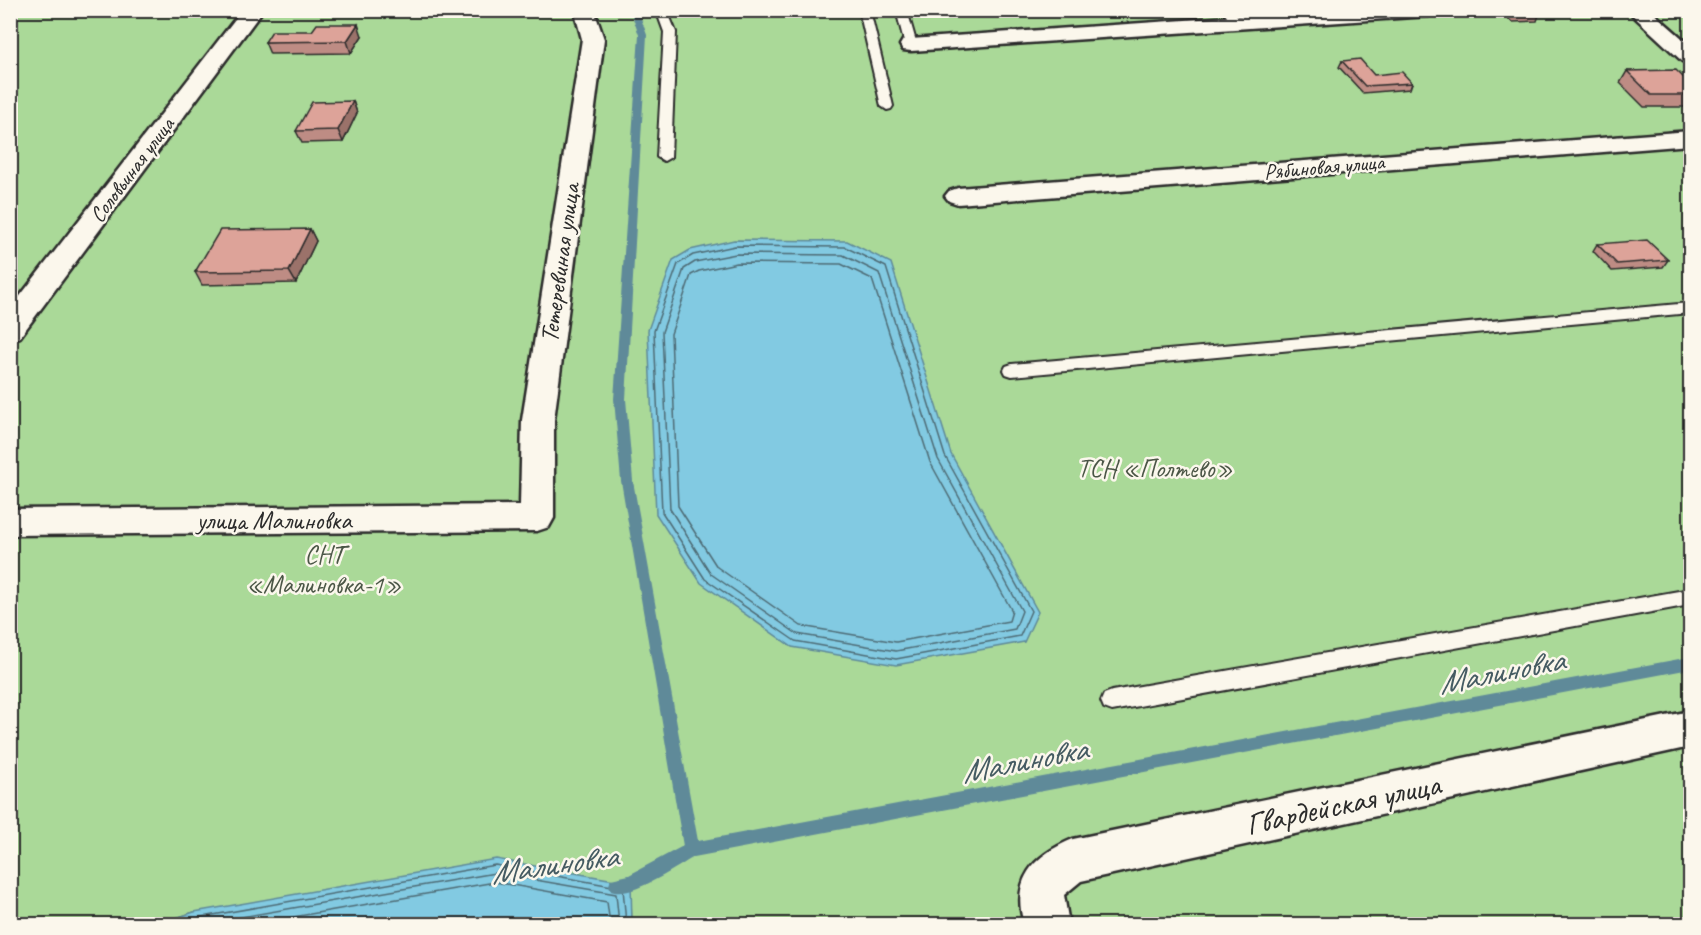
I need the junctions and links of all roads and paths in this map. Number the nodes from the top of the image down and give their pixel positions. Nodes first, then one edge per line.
1 (253, 10) edge
2 (584, 10) edge
3 (661, 10) edge
4 (864, 10) edge
5 (901, 10) edge
6 (1428, 10) edge
7 (1637, 10) edge
8 (1232, 17) edge
9 (911, 45) joint
10 (1690, 56) edge
11 (887, 106) dead end
12 (1690, 138) edge
13 (664, 157) dead end
14 (958, 196) dead end
15 (1690, 308) edge
16 (10, 330) edge
17 (1012, 370) dead end
18 (537, 518) joint
19 (10, 522) edge
20 (1690, 597) edge
21 (1112, 702) dead end
22 (1690, 729) edge
23 (1047, 924) edge

1 - 16 street, Соловьиная улица
2 - 18 street, Тетеревиная улица
3 - 13 lane
4 - 11 lane
5 - 9 lane
6 - 8 street
7 - 10 street
8 - 9 street
12 - 14 street, Рябиновая улица
15 - 17 lane
18 - 19 street, улица Малиновка
20 - 21 lane
22 - 23 street, Гвардейская улица

